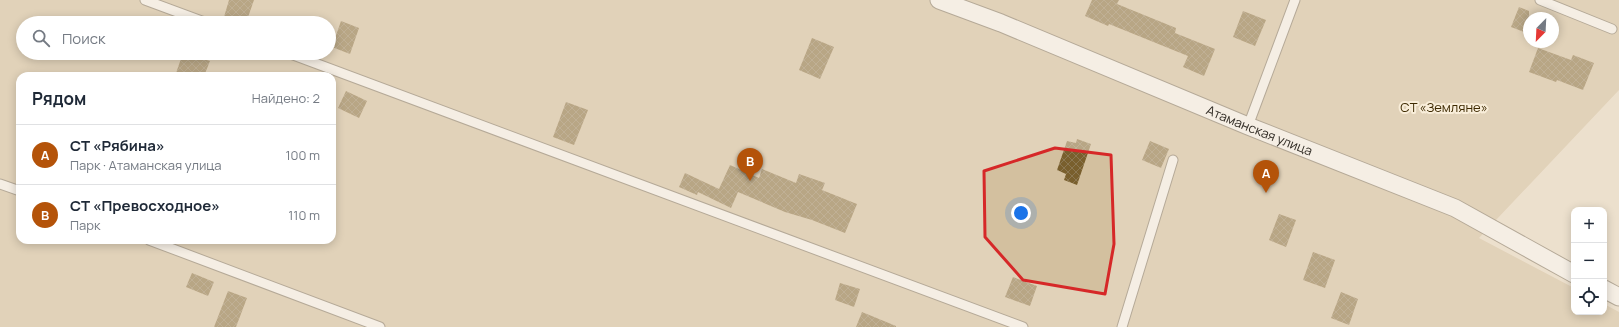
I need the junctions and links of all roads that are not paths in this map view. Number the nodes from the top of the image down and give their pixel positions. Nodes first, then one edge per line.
1 (145, 0) edge
2 (939, 0) edge
3 (1295, 0) edge
4 (1540, 0) edge
5 (188, 16) edge
6 (1612, 29) dead end
7 (307, 60) edge
8 (1248, 126) junction
9 (1173, 160) dead end
10 (0, 184) edge
11 (16, 190) edge
12 (160, 244) edge
13 (1571, 272) edge
14 (1607, 291) edge
15 (1619, 297) edge
16 (380, 327) edge
17 (1023, 327) edge
18 (1122, 327) edge

1 - 5 lane
2 - 8 street, Атаманская улица
3 - 8 lane
4 - 6 lane
7 - 17 lane
8 - 13 street, Атаманская улица
9 - 18 lane
10 - 11 lane
12 - 16 lane
14 - 15 street

